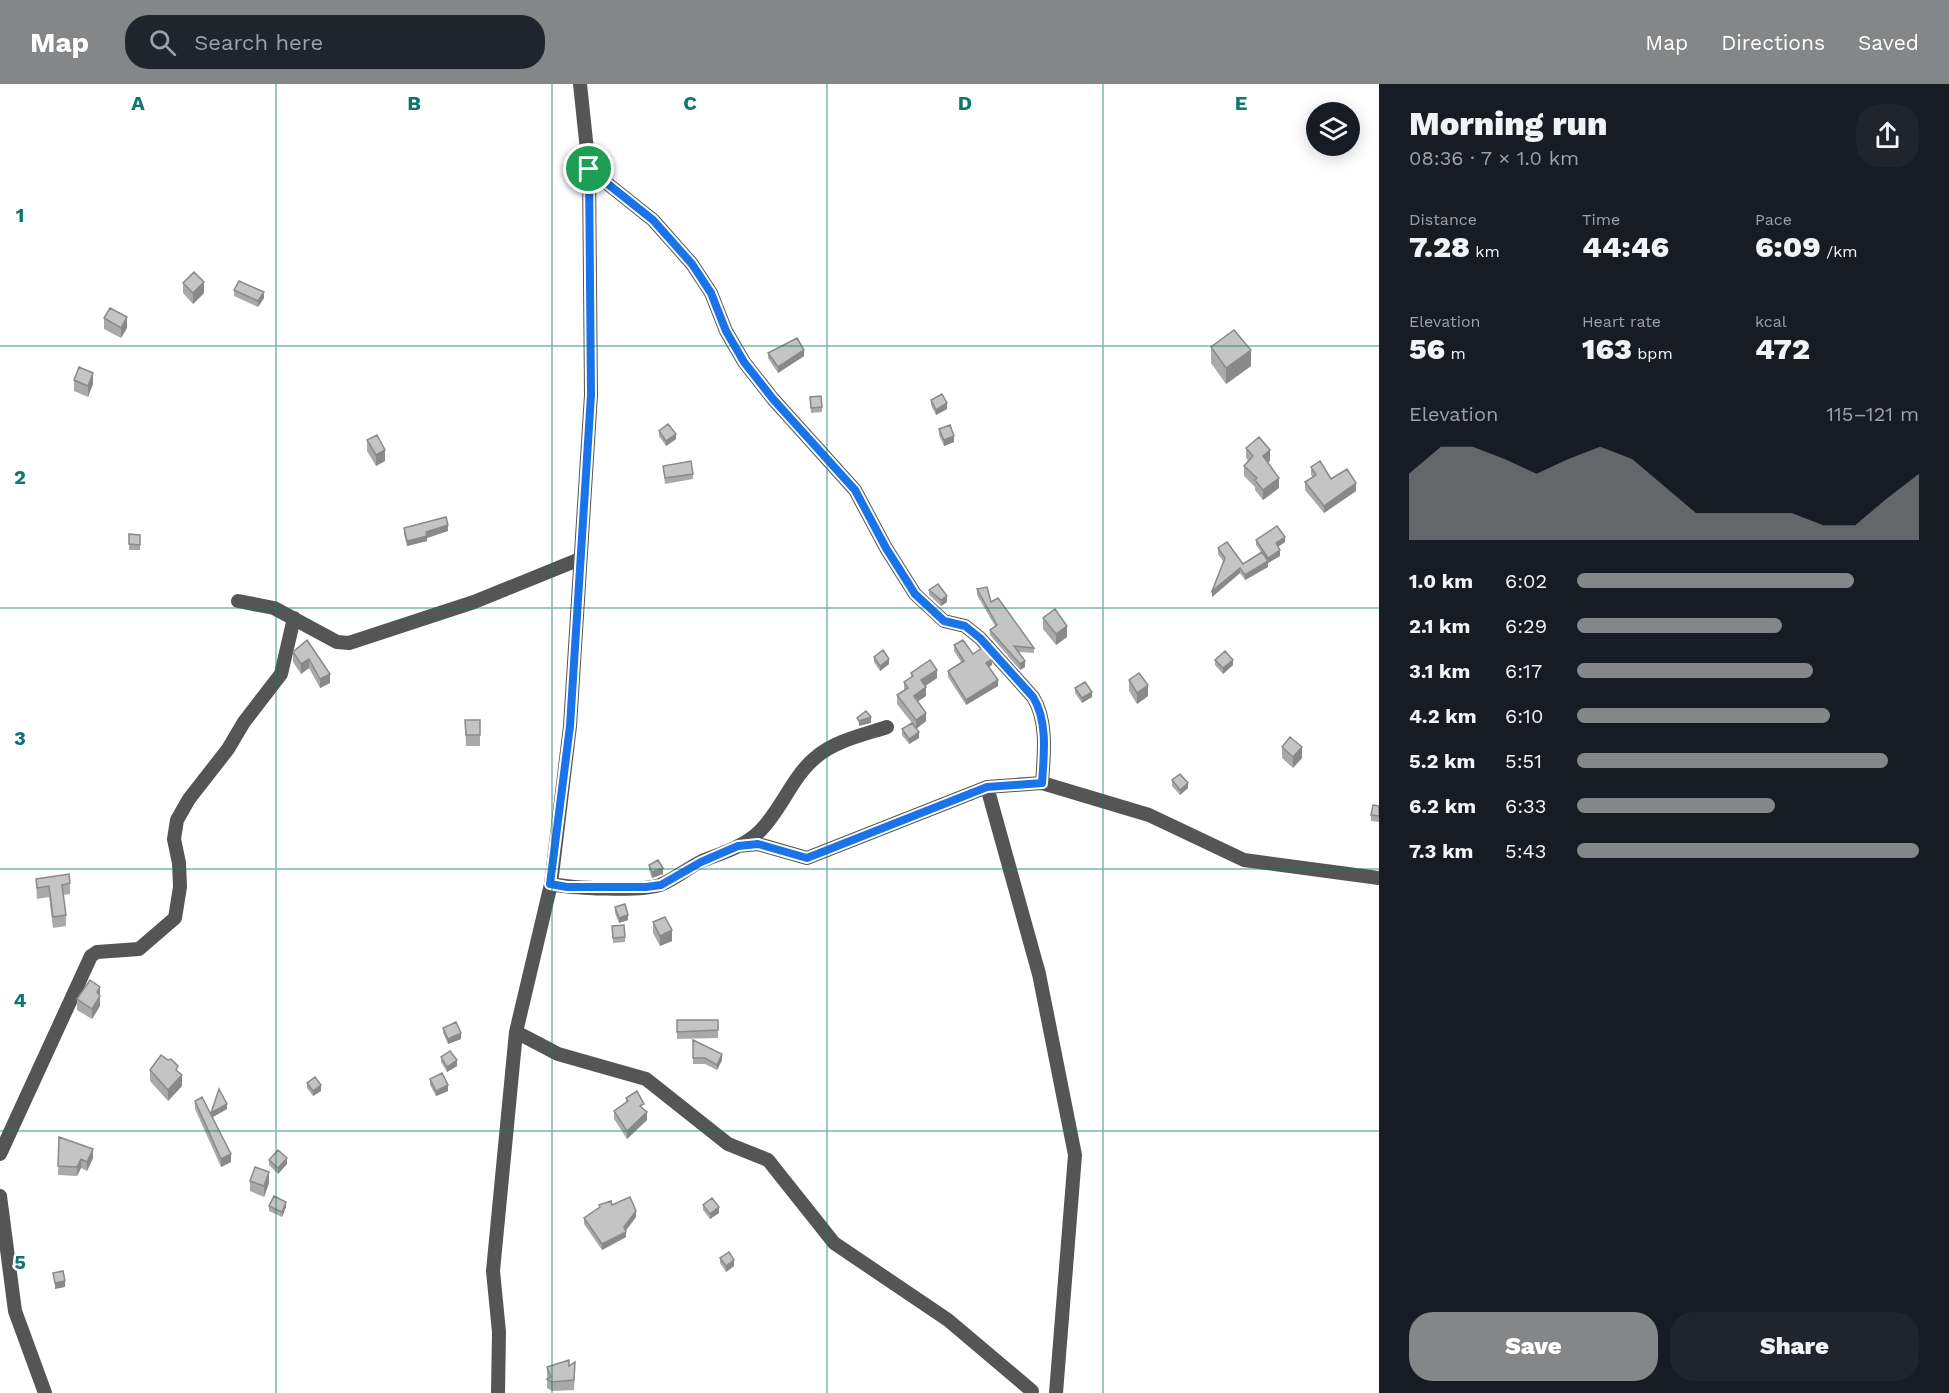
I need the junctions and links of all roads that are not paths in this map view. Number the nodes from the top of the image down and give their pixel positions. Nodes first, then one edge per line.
1 (580, 84) edge
2 (589, 169) junction
3 (580, 559) junction
4 (238, 601) dead end
5 (294, 618) junction
6 (887, 728) dead end
7 (1042, 783) junction
8 (987, 787) junction
9 (738, 846) junction
10 (1340, 878) dead end
11 (1379, 880) edge
12 (550, 884) junction
13 (516, 1032) junction
14 (0, 1154) edge
15 (0, 1196) edge
16 (1032, 1391) dead end
17 (45, 1393) edge
18 (498, 1393) edge
19 (1056, 1393) edge

1 - 2 street
2 - 3 street
2 - 7 street
3 - 5 street
3 - 12 street
4 - 5 street
5 - 14 street
6 - 9 street
7 - 8 street
7 - 11 street
8 - 9 street
8 - 19 street
9 - 12 street
10 - 11 street
12 - 13 street
13 - 16 street
13 - 18 street
15 - 17 street

